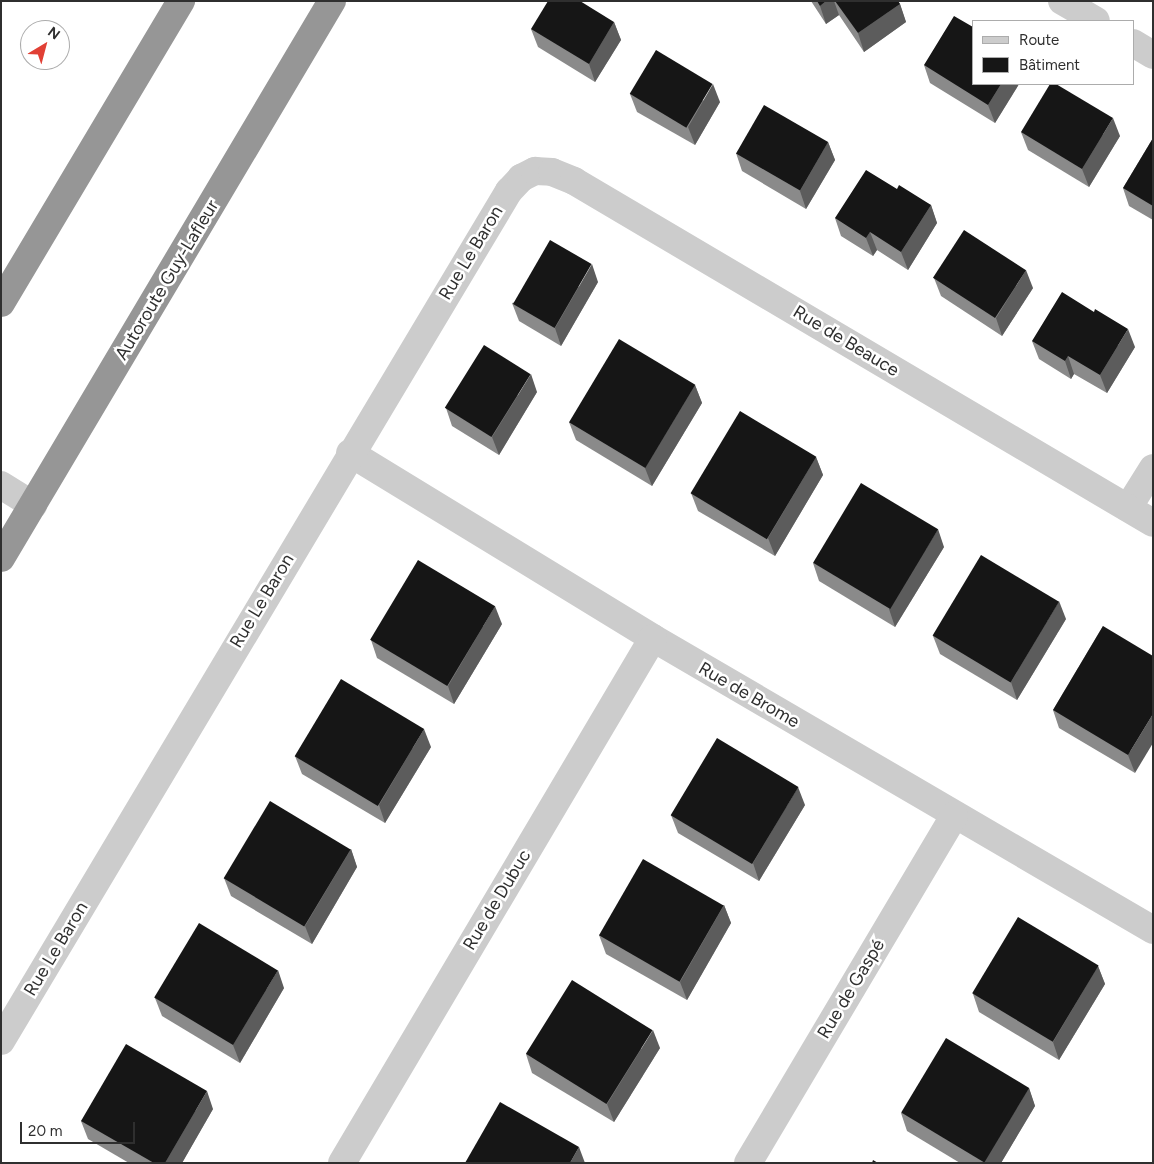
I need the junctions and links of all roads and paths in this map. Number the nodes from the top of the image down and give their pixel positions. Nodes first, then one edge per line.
1 (181, 1) edge
2 (332, 1) edge
3 (1062, 1) edge
4 (1094, 20) edge
5 (1134, 44) edge
6 (1153, 55) edge
7 (535, 171) joint
8 (1, 303) edge
9 (350, 453) junction
10 (1153, 468) edge
11 (1, 486) edge
12 (33, 505) junction
13 (1128, 508) junction
14 (1153, 523) edge
15 (1, 558) edge
16 (653, 638) junction
17 (954, 816) junction
18 (1153, 930) edge
19 (1, 1041) edge
20 (342, 1163) edge
21 (748, 1163) edge

1 - 8 highway
2 - 12 highway, Autoroute Guy-Lafleur
3 - 4 street
5 - 6 street
7 - 9 street, Rue Le Baron
7 - 13 street, Rue de Beauce
9 - 16 street, Rue de Brome
9 - 19 street, Rue Le Baron
10 - 13 street
11 - 12 street
12 - 15 highway, Autoroute Guy-Lafleur
13 - 14 street, Rue de Beauce
16 - 17 street, Rue de Brome
16 - 20 street, Rue de Dubuc
17 - 18 street, Rue de Brome
17 - 21 street, Rue de Gaspé

